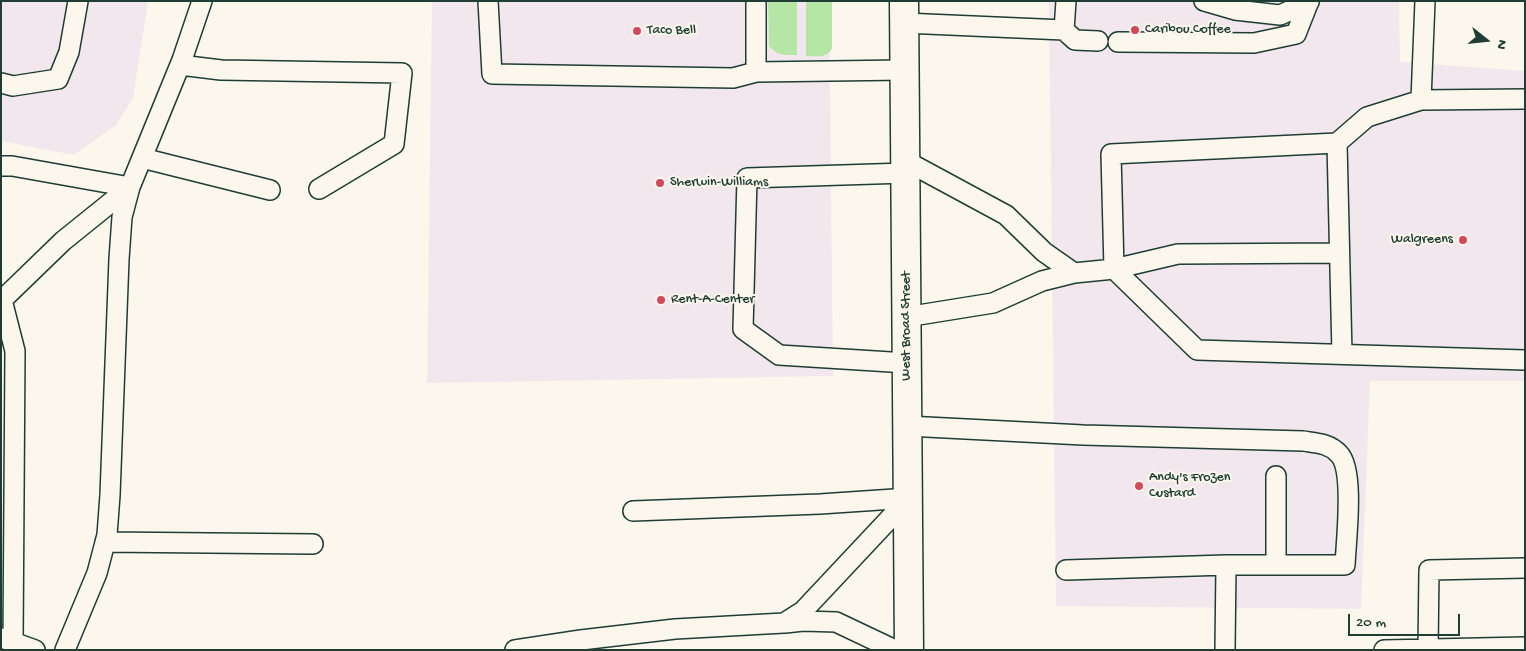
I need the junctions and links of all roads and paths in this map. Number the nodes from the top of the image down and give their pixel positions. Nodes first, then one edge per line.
1 (78, 1) edge
2 (202, 1) edge
3 (488, 1) edge
4 (756, 1) edge
5 (1066, 1) edge
6 (1204, 1) edge
7 (1425, 1) edge
8 (1309, 2) edge
9 (904, 12) edge
10 (1064, 30) junction
11 (1098, 41) dead end
12 (1118, 42) dead end
13 (180, 65) junction
14 (904, 70) junction
15 (756, 72) junction
16 (1, 82) edge
17 (1525, 99) edge
18 (1421, 100) junction
19 (1337, 144) junction
20 (142, 158) junction
21 (1, 166) edge
22 (906, 168) junction
23 (130, 187) junction
24 (319, 189) dead end
25 (270, 190) dead end
26 (1339, 253) junction
27 (1114, 269) junction
28 (1074, 273) junction
29 (2, 300) edge
30 (906, 317) junction
31 (1342, 354) junction
32 (1525, 360) edge
33 (907, 363) junction
34 (907, 426) junction
35 (1276, 476) dead end
36 (909, 498) junction
37 (634, 512) dead end
38 (105, 542) junction
39 (313, 544) dead end
40 (1226, 565) junction
41 (1276, 565) junction
42 (1525, 568) edge
43 (1066, 570) dead end
44 (784, 623) junction
45 (7, 639) edge
46 (1525, 647) edge
47 (1428, 649) edge
48 (35, 650) edge
49 (65, 650) edge
50 (515, 650) edge
51 (895, 650) edge
52 (909, 650) edge
53 (1225, 650) edge
54 (1384, 650) edge

1 - 16 lane
2 - 13 lane
3 - 15 lane
4 - 15 lane
5 - 10 lane
6 - 8 lane
7 - 18 lane
8 - 12 lane
9 - 10 lane
9 - 14 main road, West Broad Street
10 - 11 lane
13 - 20 lane
13 - 24 lane
14 - 15 lane
14 - 22 main road, West Broad Street
17 - 18 lane
18 - 19 lane
19 - 26 lane
19 - 27 lane
20 - 23 lane
20 - 25 lane
21 - 23 lane
22 - 28 lane
22 - 30 main road, West Broad Street
22 - 33 lane
23 - 29 lane
23 - 38 lane
26 - 27 lane
26 - 31 lane
27 - 28 lane
27 - 31 lane
28 - 30 lane
29 - 45 lane
30 - 33 main road, West Broad Street
31 - 32 lane
33 - 34 main road, West Broad Street
34 - 36 main road, West Broad Street
34 - 41 lane
35 - 41 lane
36 - 37 lane
36 - 44 lane
36 - 52 main road, West Broad Street
38 - 39 lane
38 - 49 lane
40 - 41 lane
40 - 43 lane
40 - 53 lane
42 - 47 lane
44 - 50 lane
44 - 51 lane
45 - 48 lane
46 - 47 lane
47 - 54 lane

